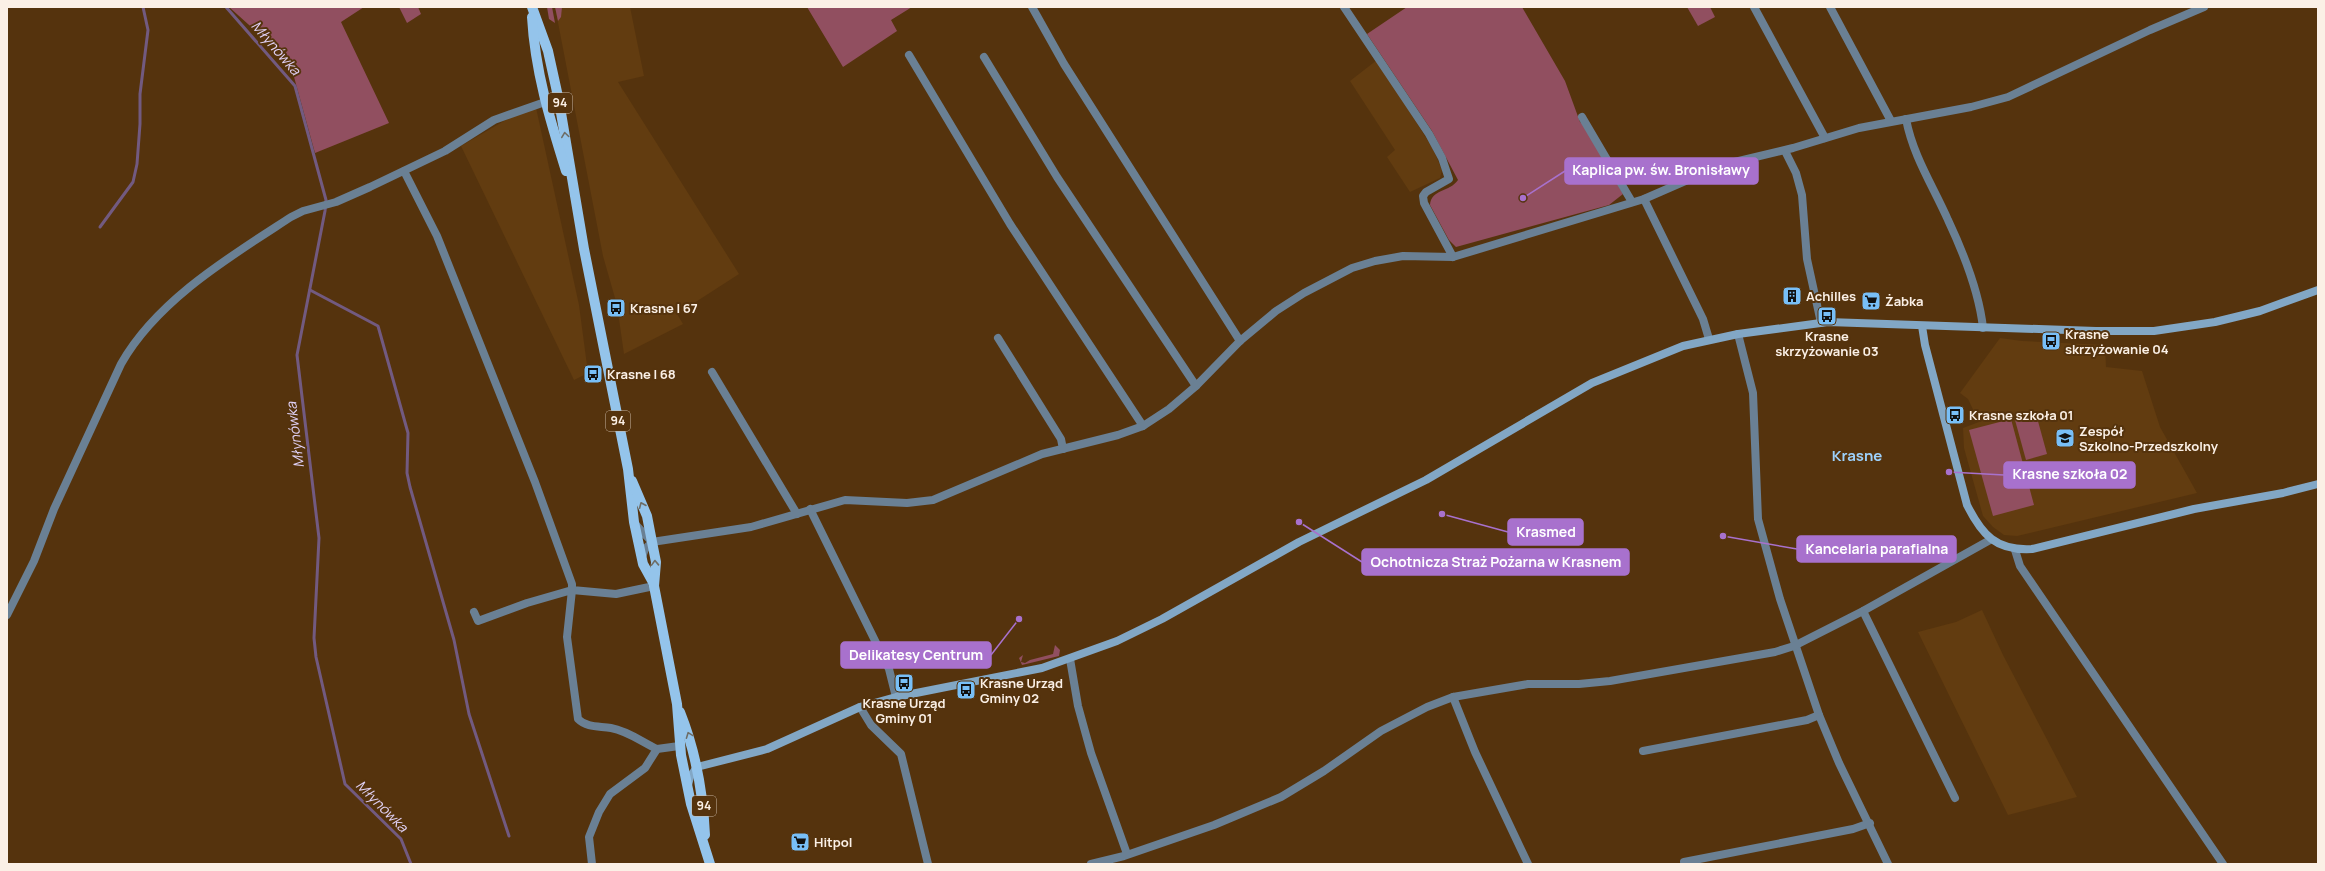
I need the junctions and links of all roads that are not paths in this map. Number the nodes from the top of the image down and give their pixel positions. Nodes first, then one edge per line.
1 (532, 7) edge
2 (1032, 7) edge
3 (1344, 7) edge
4 (1754, 7) edge
5 (1830, 7) edge
6 (2204, 7) edge
7 (909, 54) dead end
8 (984, 57) dead end
9 (545, 102) junction
10 (1582, 117) dead end
11 (1906, 119) junction
12 (1891, 121) junction
13 (1825, 138) junction
14 (1785, 151) junction
15 (404, 171) junction
16 (1644, 199) junction
17 (575, 201) junction
18 (1632, 202) junction
19 (1453, 257) junction
20 (2318, 290) edge
21 (1821, 323) junction
22 (1922, 326) junction
23 (1983, 328) junction
24 (1738, 334) junction
25 (998, 338) dead end
26 (1709, 339) junction
27 (1240, 341) junction
28 (712, 372) dead end
29 (1196, 386) junction
30 (1143, 426) junction
31 (1063, 448) junction
32 (628, 470) junction
33 (2318, 484) edge
34 (810, 509) junction
35 (797, 514) junction
36 (634, 522) junction
37 (1990, 540) junction
38 (652, 542) junction
39 (2015, 550) junction
40 (641, 559) junction
41 (654, 585) junction
42 (572, 590) junction
43 (1863, 611) junction
44 (474, 612) dead end
45 (7, 615) edge
46 (1794, 646) junction
47 (1070, 659) junction
48 (896, 697) junction
49 (1453, 697) junction
50 (677, 704) junction
51 (860, 707) junction
52 (1819, 715) junction
53 (657, 749) junction
54 (680, 750) junction
55 (1643, 751) dead end
56 (697, 767) junction
57 (687, 787) junction
58 (1955, 798) dead end
59 (1870, 824) junction
60 (705, 845) junction
61 (1127, 854) junction
62 (1684, 862) dead end
63 (1100, 863) edge
64 (592, 864) edge
65 (710, 864) edge
66 (928, 864) edge
67 (1091, 864) edge
68 (1528, 864) edge
69 (1888, 864) edge
70 (2223, 864) edge

1 - 9 main road, 94
17 -> 1 main road, 94
2 - 27 street
3 - 19 street
4 - 13 street
5 - 12 street
6 - 11 street
7 - 30 street
8 - 29 street
9 - 15 street
9 - 17 main road, 94
10 - 18 street
11 - 12 street
11 - 23 street
12 - 13 street
13 - 14 street
14 - 16 street
14 - 21 street
15 - 42 street
15 - 45 street
16 - 18 street
16 - 26 street
17 - 32 main road, 94
18 - 19 street
19 - 27 street
20 - 23 street
21 - 22 street
21 - 24 street
22 - 23 street
22 - 37 street
24 - 26 street
24 - 46 street
25 - 31 street
26 - 47 street
27 - 29 street
28 - 35 street
29 - 30 street
30 - 31 street
31 - 34 street
32 - 36 main road, 94
38 -> 32 main road, 94
33 - 39 street
34 - 35 street
34 - 48 street
35 - 38 street
36 - 38 street
36 - 40 main road, 94
37 - 39 street
37 - 43 street
38 - 40 street
41 -> 38 main road, 94
39 - 70 street
40 - 41 main road, 94
41 - 42 street
41 - 50 main road, 94
42 - 44 street
42 - 53 street
43 - 46 street
43 - 58 street
46 - 49 street
46 - 52 street
47 - 48 street
47 - 61 street
48 - 51 street
49 - 61 street
49 - 68 street
50 - 54 main road, 94
56 -> 50 main road, 94
51 - 56 street
51 - 66 street
52 - 55 street
52 - 59 street
53 - 54 street
53 - 64 street
54 - 56 street
54 - 57 main road, 94
56 - 57 street
56 - 60 main road, 94
57 - 60 main road, 94
59 - 62 street
59 - 69 street
60 - 65 main road, 94
61 - 63 street
63 - 67 street

